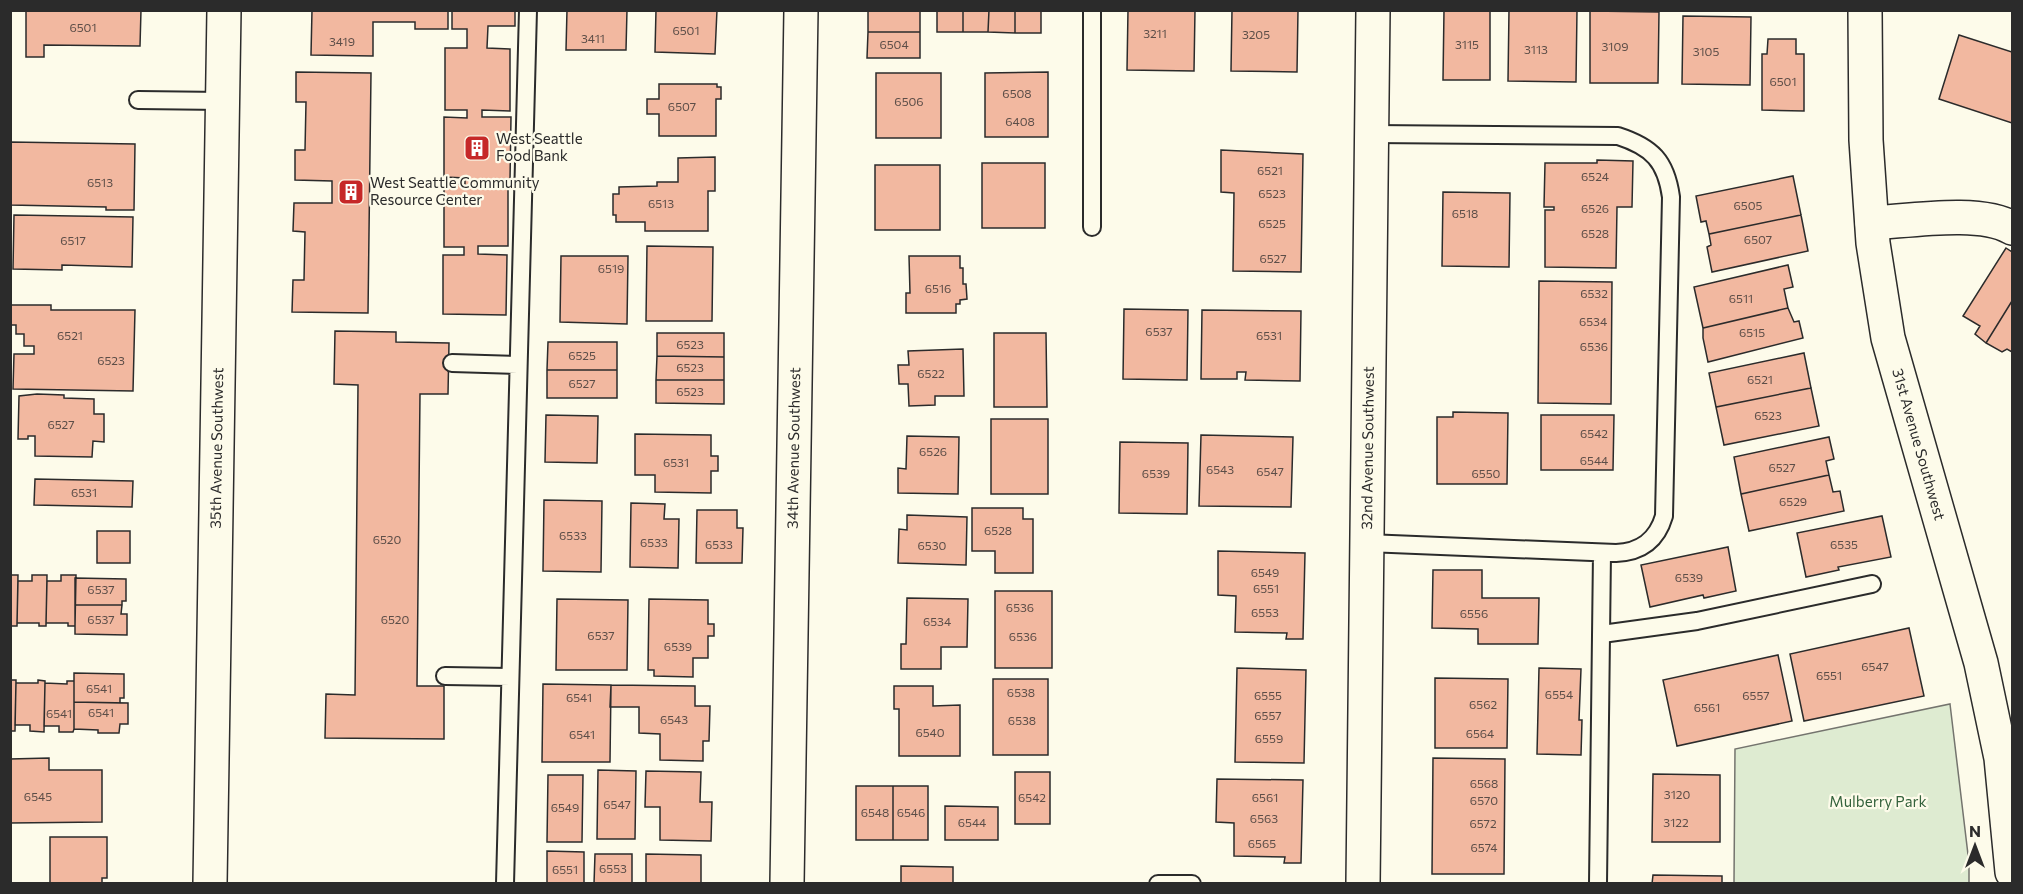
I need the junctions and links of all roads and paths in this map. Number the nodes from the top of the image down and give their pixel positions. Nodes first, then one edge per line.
1 (224, 10) edge
2 (528, 10) edge
3 (801, 10) edge
4 (1092, 10) edge
5 (1373, 10) edge
6 (1865, 10) edge
7 (138, 100) dead end
8 (223, 101) junction
9 (1372, 135) junction
10 (1872, 223) junction
11 (1092, 227) dead end
12 (2013, 228) edge
13 (452, 363) dead end
14 (518, 364) junction
15 (1367, 543) junction
16 (1602, 552) junction
17 (1872, 584) dead end
18 (1602, 634) junction
19 (445, 675) dead end
20 (510, 677) junction
21 (2013, 872) edge
22 (210, 884) edge
23 (505, 884) edge
24 (787, 884) edge
25 (1158, 884) edge
26 (1192, 884) edge
27 (1363, 884) edge
28 (1598, 884) edge

1 - 8 street, 35th Avenue Southwest
2 - 14 lane
3 - 24 street, 34th Avenue Southwest
4 - 11 lane
5 - 9 street, 32nd Avenue Southwest
6 - 10 street, 31st Avenue Southwest
7 - 8 lane
8 - 22 street, 35th Avenue Southwest
9 - 15 street, 32nd Avenue Southwest
9 - 16 lane
10 - 12 street
10 - 21 street, 31st Avenue Southwest
13 - 14 lane
14 - 20 lane
15 - 16 lane
15 - 27 street, 32nd Avenue Southwest
16 - 18 lane
17 - 18 lane
18 - 28 lane
19 - 20 lane
20 - 23 lane
25 - 26 lane

